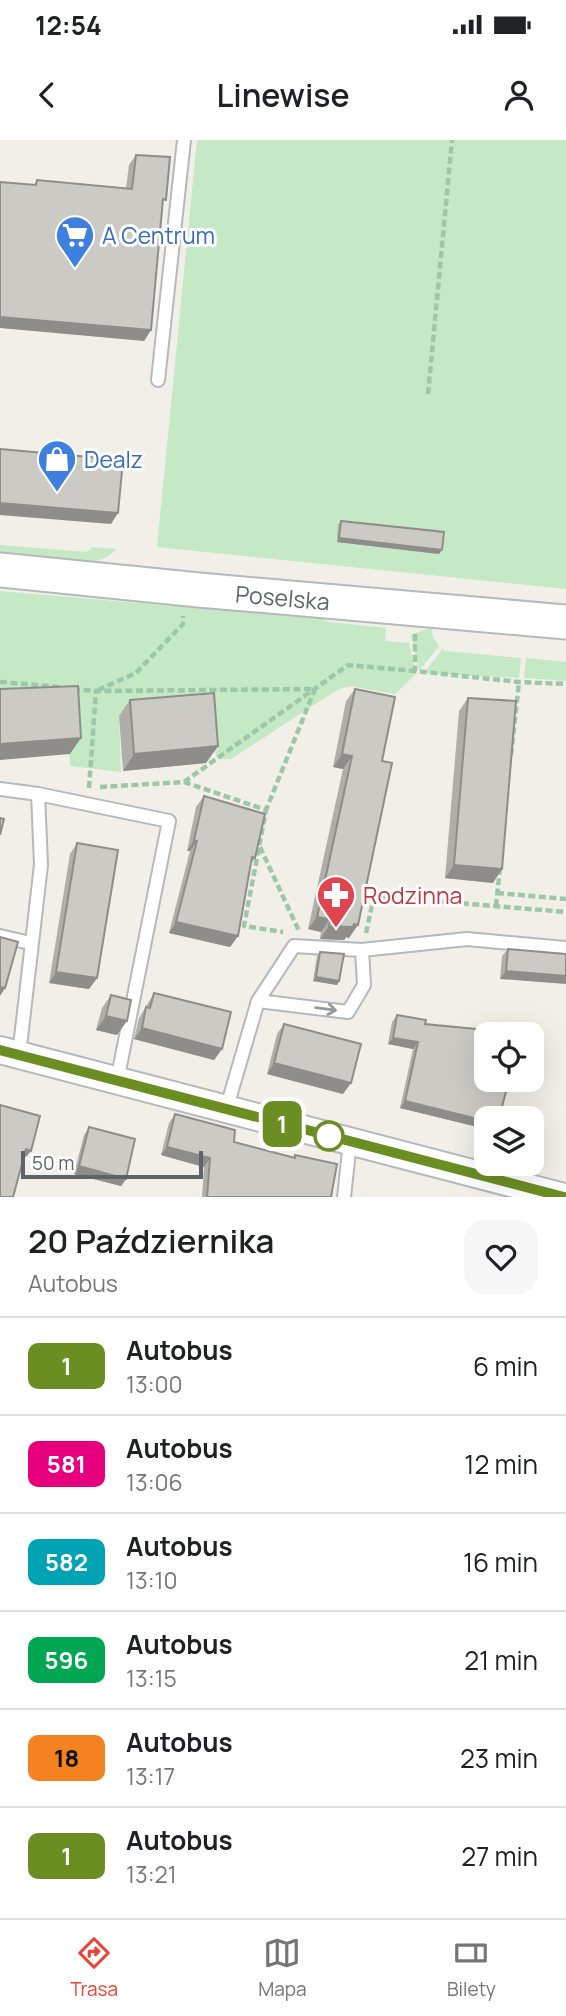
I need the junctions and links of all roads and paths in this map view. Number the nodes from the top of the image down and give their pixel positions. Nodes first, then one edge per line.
1 (184, 140) edge
2 (452, 140) edge
3 (158, 380) dead end
4 (428, 394) dead end
5 (0, 570) edge
6 (566, 622) edge
7 (183, 624) dead end
8 (415, 630) dead end
9 (415, 671) junction
10 (0, 682) edge
11 (519, 682) junction
12 (566, 684) edge
13 (315, 689) junction
14 (96, 691) junction
15 (511, 761) edge
16 (184, 782) junction
17 (89, 788) junction
18 (0, 789) edge
19 (38, 794) junction
20 (88, 804) junction
21 (266, 810) junction
22 (259, 846) junction
23 (500, 867) edge
24 (497, 893) junction
25 (566, 899) edge
26 (496, 906) junction
27 (566, 912) edge
28 (0, 936) edge
29 (30, 943) junction
30 (566, 947) edge
31 (362, 950) junction
32 (258, 1001) junction
33 (10, 1052) edge
34 (117, 1081) junction
35 (226, 1110) junction
36 (349, 1142) junction
37 (344, 1197) edge
38 (564, 1197) edge

1 - 3 lane
2 - 4 path
5 - 6 street, Poselska
7 - 14 path
8 - 9 path
9 - 11 path
9 - 13 path
10 - 14 path
11 - 12 path
11 - 15 path
13 - 14 path
13 - 16 path
13 - 21 path
14 - 17 path
16 - 17 path
16 - 21 path
17 - 20 path
18 - 19 lane
19 - 20 lane
19 - 29 lane
20 - 34 lane
21 - 22 path
22 - 22 path
23 - 24 path
24 - 25 path
24 - 26 path
26 - 27 path
26 - 31 path
28 - 29 lane
29 - 33 lane
30 - 31 lane
31 - 32 lane
32 -> 31 lane
32 - 35 lane
33 - 34 street
34 - 35 street
35 - 36 street
36 - 37 lane
36 - 38 street

